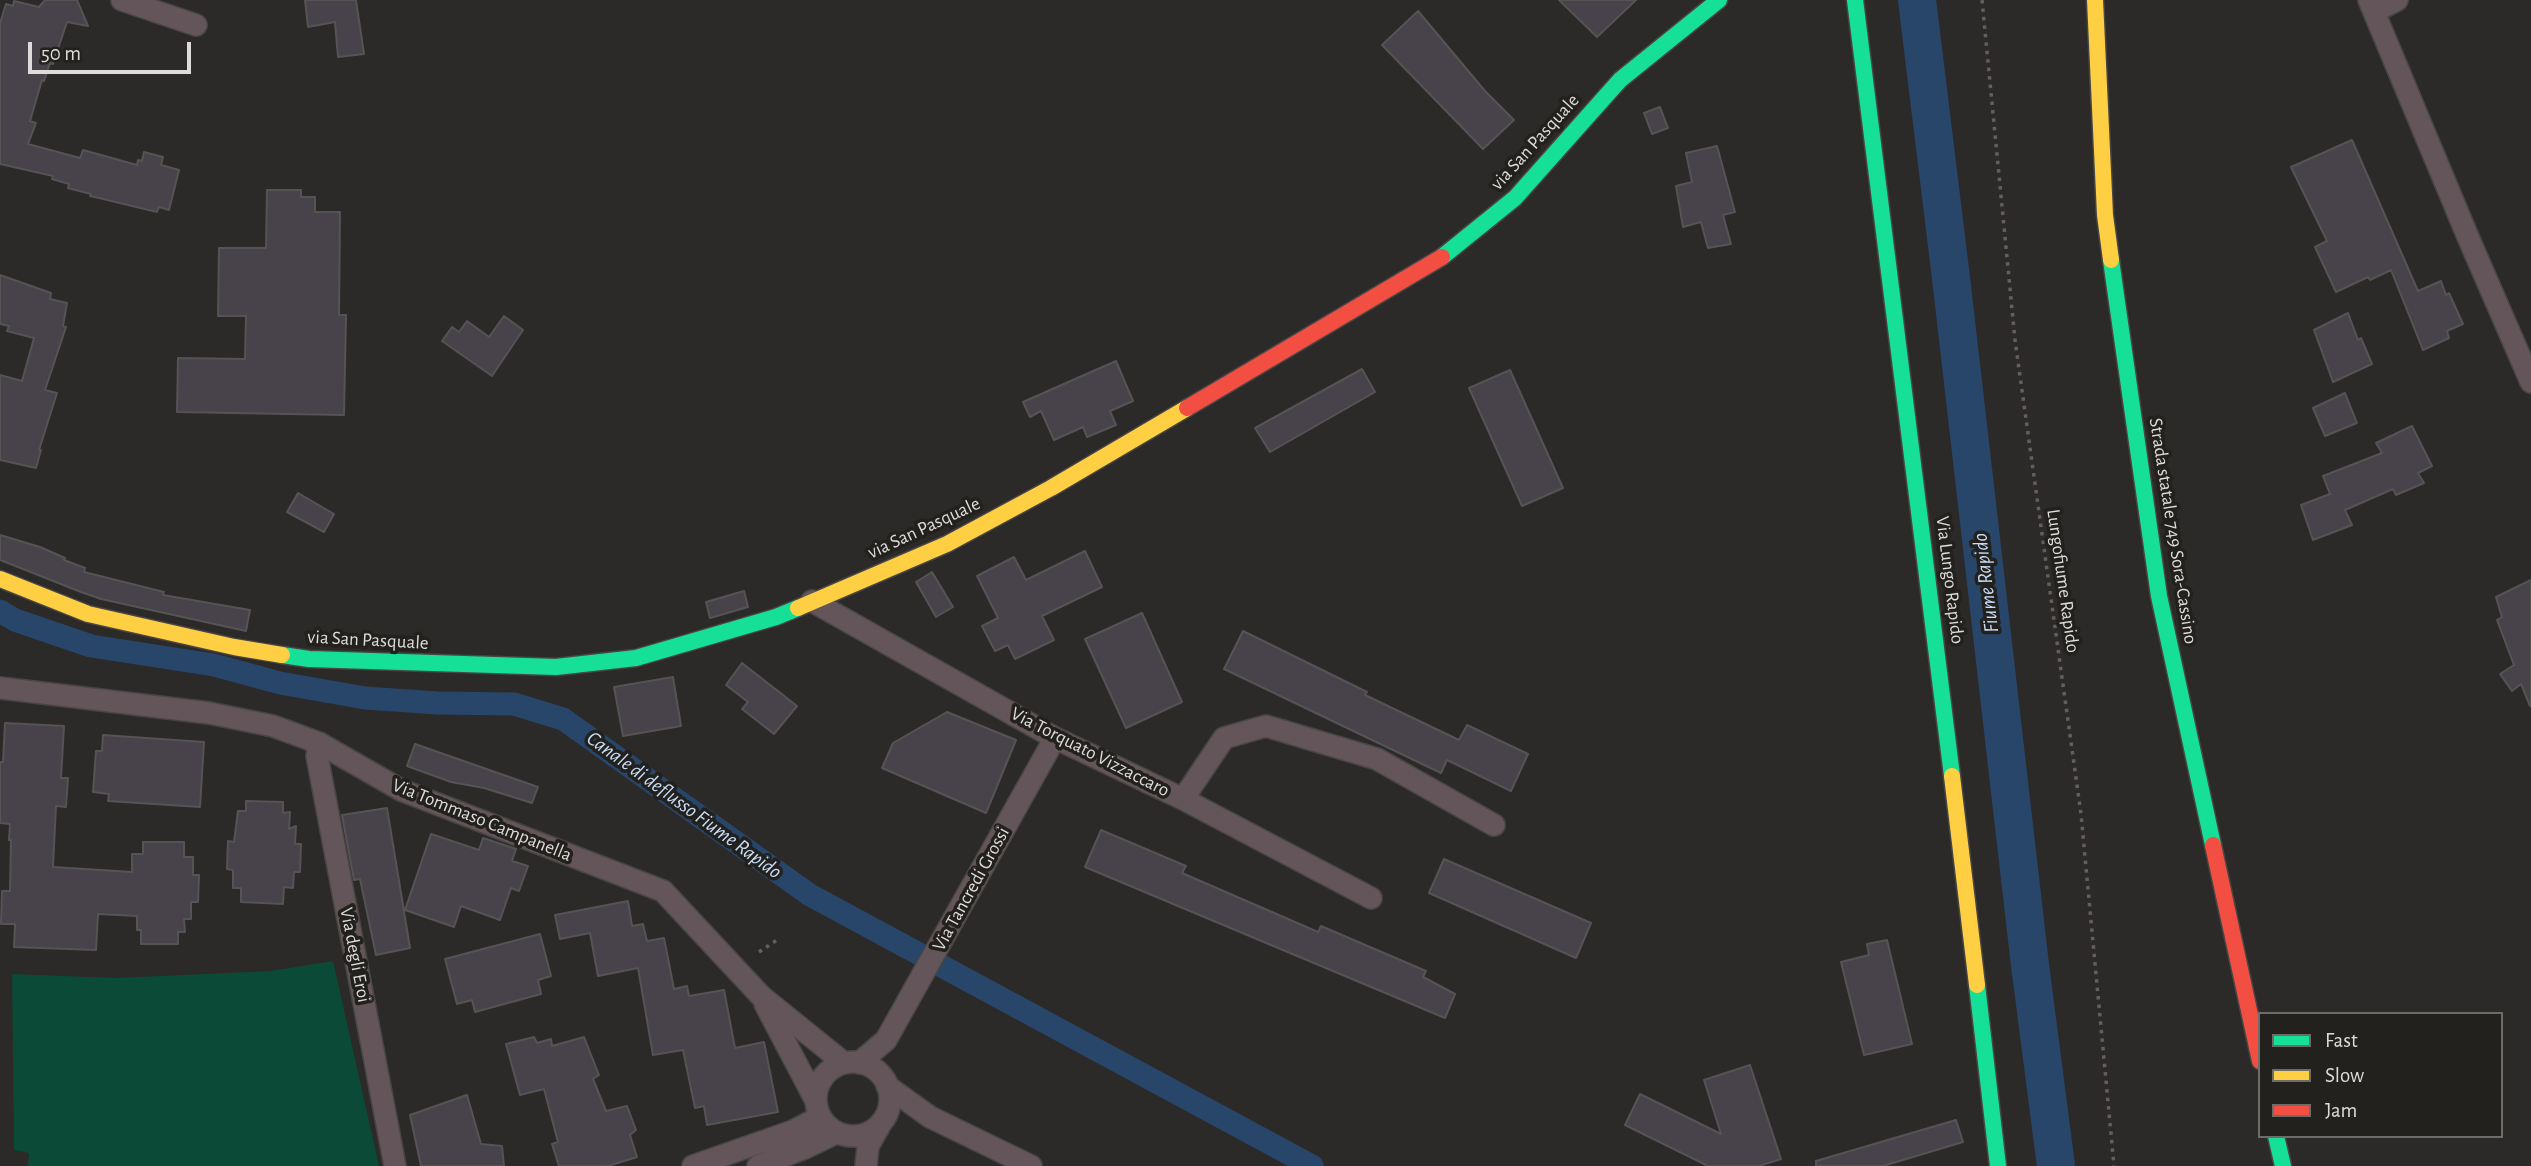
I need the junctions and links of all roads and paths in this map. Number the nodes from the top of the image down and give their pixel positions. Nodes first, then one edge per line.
1 (122, 0) edge
2 (1719, 0) edge
3 (1855, 0) edge
4 (1982, 0) edge
5 (2095, 0) edge
6 (2397, 0) edge
7 (2371, 6) edge
8 (196, 25) dead end
9 (2531, 382) edge
10 (0, 579) edge
11 (812, 601) junction
12 (0, 688) edge
13 (1055, 738) junction
14 (319, 743) junction
15 (1183, 799) junction
16 (1494, 825) dead end
17 (1371, 898) dead end
18 (780, 938) dead end
19 (759, 952) dead end
20 (761, 996) junction
21 (886, 1040) junction
22 (2258, 1052) edge
23 (851, 1063) junction
24 (884, 1080) junction
25 (818, 1108) junction
26 (930, 1117) junction
27 (883, 1119) junction
28 (841, 1134) junction
29 (2276, 1138) edge
30 (395, 1166) edge
31 (693, 1166) edge
32 (758, 1166) edge
33 (858, 1166) edge
34 (866, 1166) edge
35 (1031, 1166) edge
36 (1998, 1166) edge
37 (2115, 1166) edge
38 (2283, 1166) edge

1 - 8 street
2 - 11 main road, via San Pasquale
3 - 36 main road, Via Lungo Rapido
4 - 37 path, Lungofiume Rapido
5 - 22 main road, Strada statale 749 Sora-Cassino
6 - 7 street
7 - 9 street
10 - 11 main road, via San Pasquale
11 - 13 street, Via Torquato Vizzaccaro
12 - 14 street, Via Tommaso Campanella
13 - 15 street, Via Torquato Vizzaccaro
13 - 21 street, Via Tancredi Grossi
14 - 20 street, Via Tommaso Campanella
14 - 30 street, Via degli Eroi
15 - 16 street
15 - 17 street, Via Torquato Vizzaccaro
18 - 19 path
20 - 23 street, Via Tommaso Campanella
20 - 25 street, Via Tommaso Campanella
21 - 23 street, Via Tancredi Grossi
21 - 24 street, Via Tancredi Grossi
23 - 24 street
23 - 25 street
24 - 26 street
24 - 27 street
25 - 28 street
25 - 31 street
26 - 27 street
26 - 35 street
27 - 28 street
27 - 34 street
28 - 32 street
28 - 33 street
29 - 38 main road

